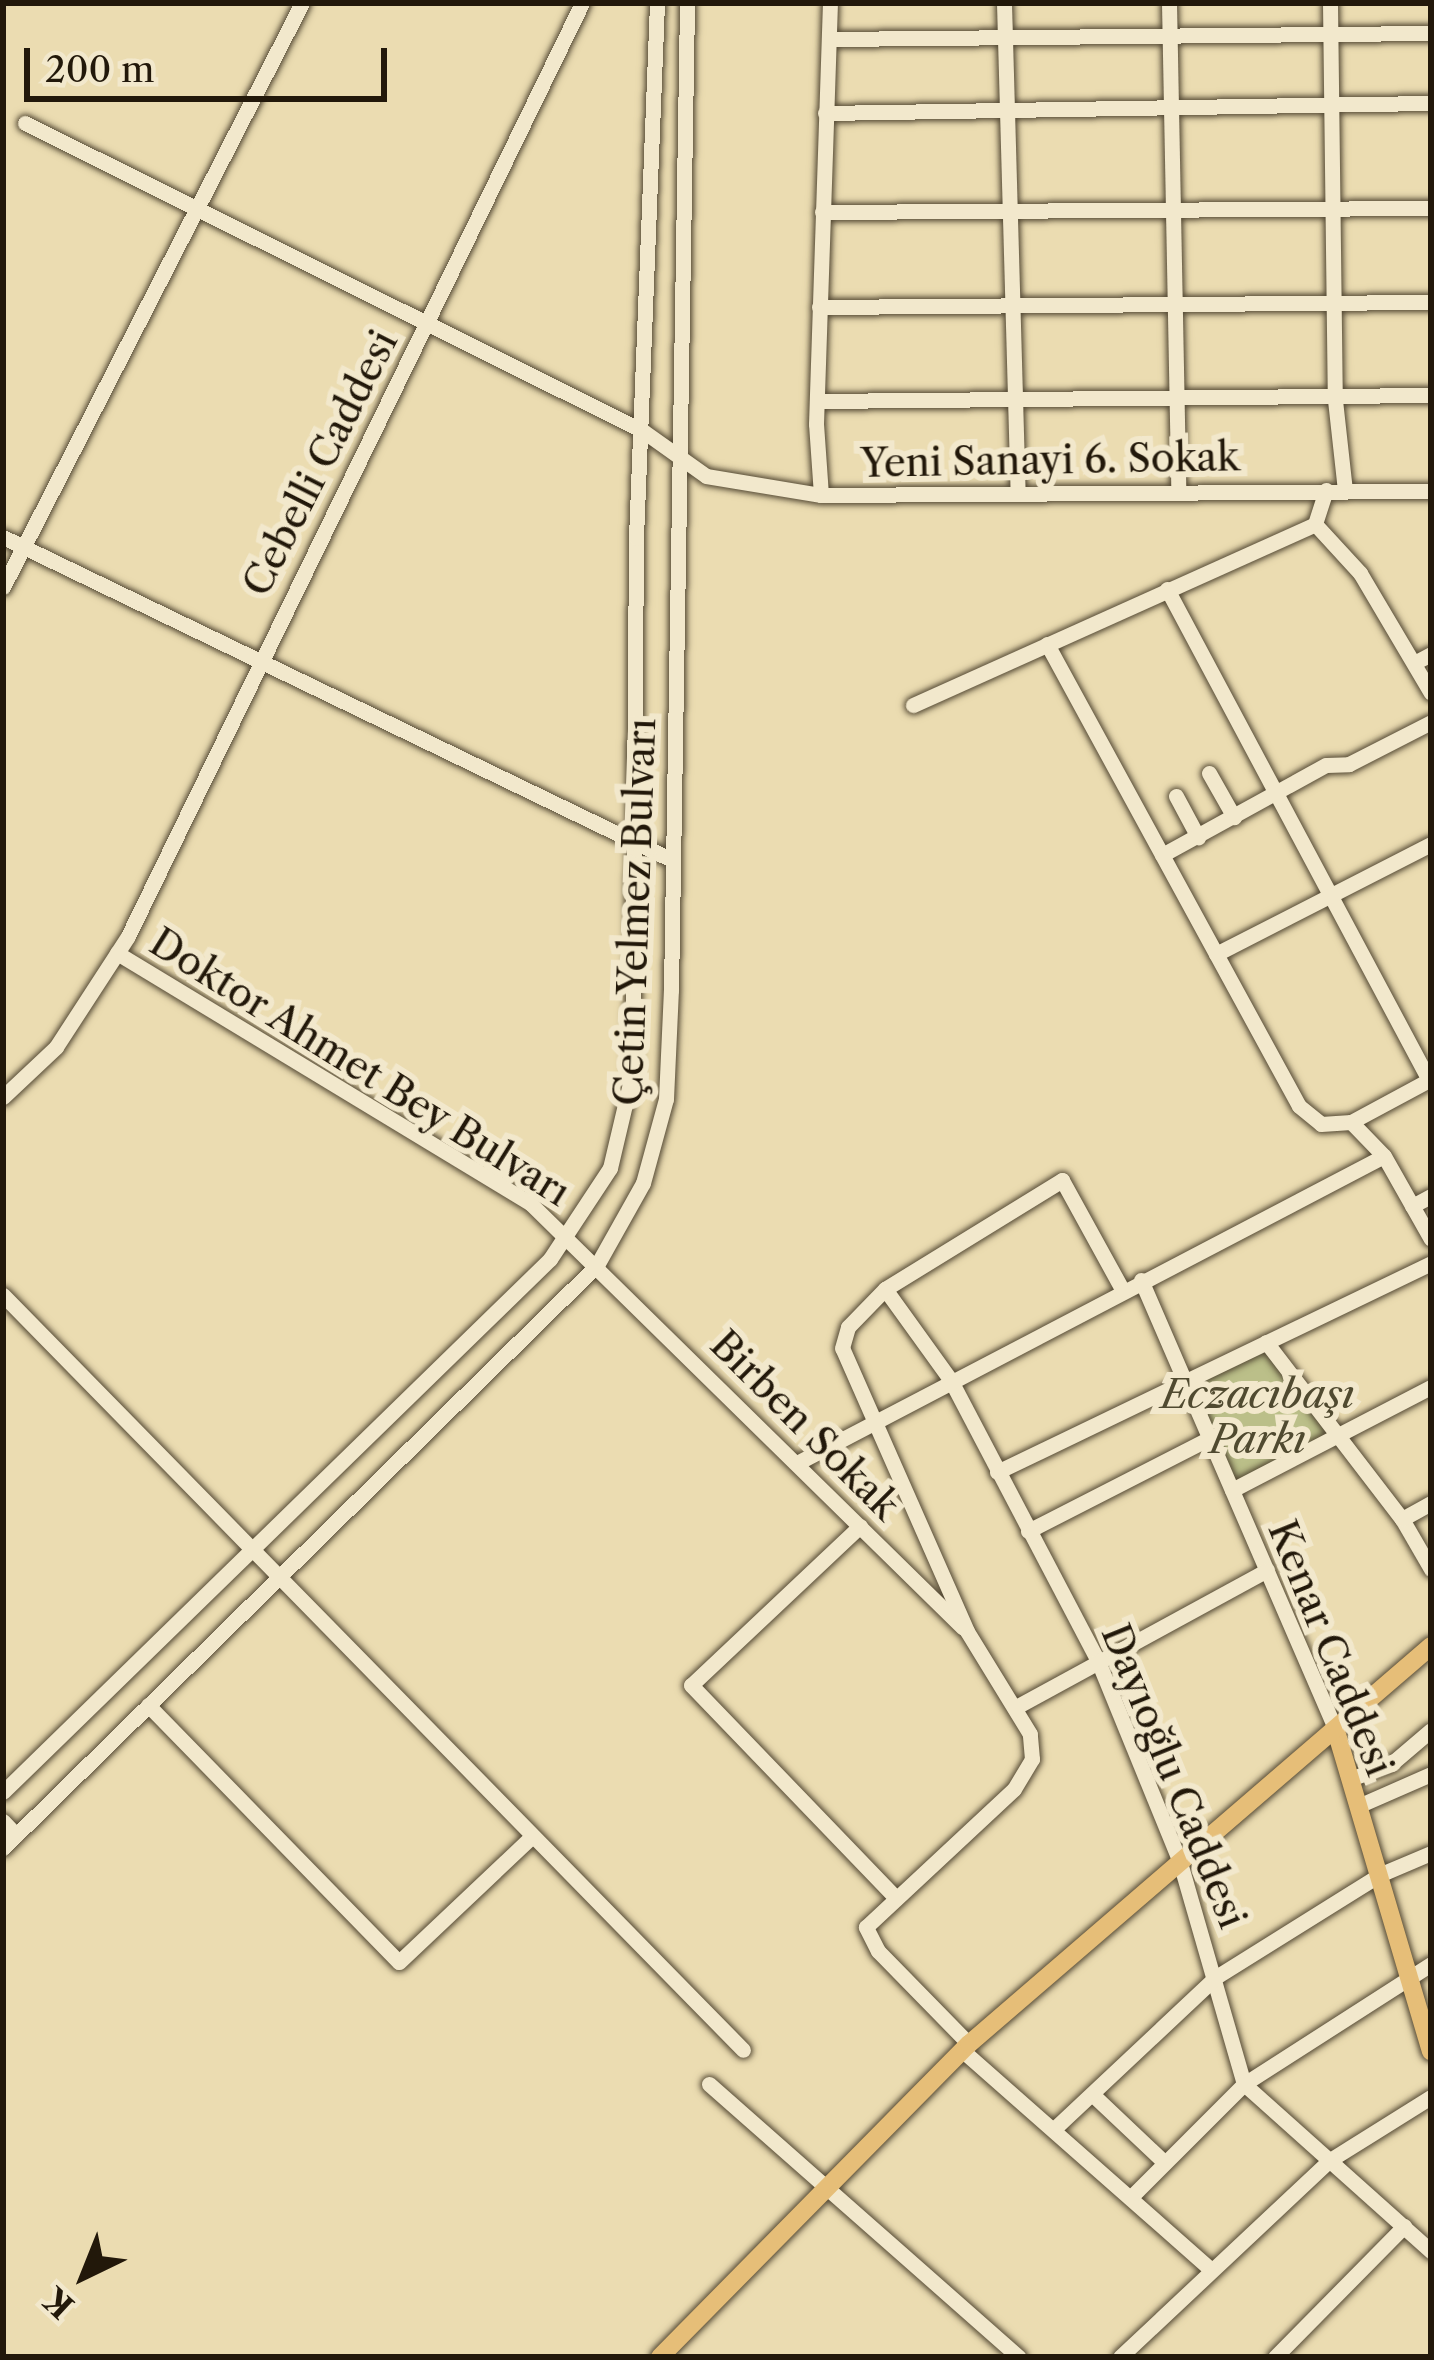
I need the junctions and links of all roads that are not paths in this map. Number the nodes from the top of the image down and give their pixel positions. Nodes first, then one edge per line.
1 (302, 3) edge
2 (582, 3) edge
3 (657, 3) edge
4 (685, 3) edge
5 (830, 3) edge
6 (1004, 3) edge
7 (1169, 3) edge
8 (1330, 3) edge
9 (1431, 33) edge
10 (1170, 35) junction
11 (1330, 35) junction
12 (1005, 36) junction
13 (829, 39) junction
14 (1431, 103) edge
15 (1331, 105) junction
16 (1171, 106) junction
17 (1007, 107) junction
18 (825, 112) junction
19 (25, 123) dead end
20 (1173, 208) junction
21 (1332, 208) junction
22 (1431, 208) edge
23 (1010, 209) junction
24 (822, 212) junction
25 (195, 213) junction
26 (1431, 302) edge
27 (1175, 304) junction
28 (1333, 304) junction
29 (1012, 305) junction
30 (819, 307) junction
31 (428, 325) junction
32 (1431, 395) edge
33 (1015, 399) junction
34 (1177, 400) junction
35 (1334, 400) junction
36 (817, 401) junction
37 (643, 431) junction
38 (678, 456) junction
39 (1326, 490) junction
40 (1345, 490) junction
41 (1431, 491) edge
42 (1178, 492) junction
43 (1018, 493) junction
44 (821, 495) junction
45 (1315, 524) junction
46 (3, 537) edge
47 (24, 547) junction
48 (3, 587) edge
49 (1167, 589) junction
50 (1046, 644) junction
51 (1431, 654) edge
52 (257, 658) junction
53 (1414, 663) junction
54 (1431, 693) edge
55 (913, 705) dead end
56 (1431, 722) edge
57 (1209, 773) dead end
58 (1275, 795) junction
59 (1176, 796) dead end
60 (1234, 817) junction
61 (1198, 837) junction
62 (629, 840) junction
63 (1431, 844) edge
64 (1162, 855) junction
65 (672, 860) junction
66 (1328, 891) junction
67 (117, 953) junction
68 (1216, 953) junction
69 (1430, 1079) edge
70 (3, 1097) edge
71 (1351, 1122) junction
72 (1384, 1156) junction
73 (1431, 1196) edge
74 (1412, 1206) junction
75 (568, 1237) junction
76 (1431, 1239) edge
77 (1431, 1263) edge
78 (597, 1265) junction
79 (1141, 1280) junction
80 (885, 1289) junction
81 (1122, 1289) junction
82 (3, 1295) edge
83 (1266, 1342) junction
84 (950, 1379) junction
85 (1185, 1381) junction
86 (1431, 1387) edge
87 (874, 1417) junction
88 (1338, 1436) junction
89 (1210, 1438) junction
90 (797, 1463) junction
91 (997, 1472) junction
92 (1232, 1490) junction
93 (1431, 1503) edge
94 (1402, 1519) junction
95 (860, 1526) junction
96 (1028, 1531) junction
97 (253, 1547) junction
98 (1431, 1569) edge
99 (1267, 1570) junction
100 (282, 1574) junction
101 (967, 1631) junction
102 (1431, 1646) edge
103 (1098, 1661) junction
104 (148, 1705) junction
105 (1016, 1707) junction
106 (1431, 1730) edge
107 (1336, 1731) junction
108 (1431, 1774) edge
109 (1350, 1779) junction
110 (3, 1792) edge
111 (1358, 1806) junction
112 (3, 1821) edge
113 (16, 1835) junction
114 (531, 1837) junction
115 (3, 1849) edge
116 (1431, 1852) edge
117 (1179, 1858) junction
118 (1379, 1875) junction
119 (896, 1898) junction
120 (1431, 1964) edge
121 (1403, 1976) junction
122 (1216, 1977) junction
123 (966, 2047) junction
124 (743, 2050) dead end
125 (1431, 2051) edge
126 (709, 2084) dead end
127 (1244, 2084) junction
128 (1092, 2093) junction
129 (1431, 2097) edge
130 (1054, 2128) junction
131 (1330, 2160) junction
132 (1165, 2163) junction
133 (830, 2189) junction
134 (1132, 2196) junction
135 (1404, 2226) junction
136 (1431, 2251) edge
137 (1210, 2269) junction
138 (1127, 2355) edge
139 (660, 2357) edge
140 (1018, 2357) edge
141 (1275, 2357) edge

1 - 25 street
2 - 31 street, Cebelli Caddesi
3 - 37 street, Çetin Yelmez Bulvarı
4 - 38 street, Çetin Yelmez Bulvarı
5 - 13 street
6 - 12 street
7 - 10 street
8 - 11 street
9 - 11 street
10 - 11 street
10 - 12 street
10 - 16 street
11 - 15 street
12 - 13 street
12 - 17 street
13 - 18 street
14 - 15 street
15 - 16 street
15 - 21 street
16 - 17 street
16 - 20 street
17 - 18 street
17 - 23 street
18 - 24 street
19 - 25 street, Yeni Sanayi 6. Sokak
20 - 21 street
20 - 23 street
20 - 27 street
21 - 22 street
21 - 28 street
23 - 24 street
23 - 29 street
24 - 30 street
25 - 31 street, Yeni Sanayi 6. Sokak
25 - 47 street
26 - 28 street
27 - 28 street
27 - 29 street
27 - 34 street
28 - 35 street
29 - 30 street
29 - 33 street
30 - 36 street
31 - 37 street, Yeni Sanayi 6. Sokak
31 - 52 street, Cebelli Caddesi
32 - 35 street
33 - 34 street
33 - 36 street
33 - 43 street
34 - 35 street
34 - 42 street
35 - 40 street
36 - 44 street
37 - 38 street, Yeni Sanayi 6. Sokak
37 - 62 street, Çetin Yelmez Bulvarı
38 - 44 street, Yeni Sanayi 6. Sokak
38 - 65 street, Çetin Yelmez Bulvarı
39 - 40 street, Yeni Sanayi 6. Sokak
39 - 42 street, Yeni Sanayi 6. Sokak
39 - 45 street
40 - 41 street, Yeni Sanayi 6. Sokak
42 - 43 street, Yeni Sanayi 6. Sokak
43 - 44 street, Yeni Sanayi 6. Sokak
45 - 49 street
45 - 53 street
46 - 47 street
47 - 48 street
47 - 52 street
49 - 50 street
49 - 58 street
50 - 55 street
50 - 64 street
51 - 53 street
52 - 62 street
52 - 67 street, Cebelli Caddesi
53 - 54 street
56 - 58 street
57 - 60 street
58 - 60 street
58 - 66 street
59 - 61 street
60 - 61 street
61 - 64 street
62 - 65 street
62 - 75 street, Çetin Yelmez Bulvarı
63 - 66 street
64 - 68 street
65 - 78 street, Çetin Yelmez Bulvarı
66 - 68 street
66 - 69 street
67 - 70 street, Cebelli Caddesi
67 - 75 street, Doktor Ahmet Bey Bulvarı
68 - 71 street
69 - 71 street
71 - 72 street
72 - 74 street
72 - 79 street
73 - 74 street
74 - 76 street
75 - 78 street, Doktor Ahmet Bey Bulvarı
75 - 97 street, Çetin Yelmez Bulvarı
77 - 83 street
78 - 90 street, Birben Sokak
78 - 100 street, Çetin Yelmez Bulvarı
79 - 81 street
79 - 85 street, Kenar Caddesi
80 - 81 street
80 - 84 street, Dayıoğlu Caddesi
80 - 87 street
81 - 84 street
82 - 97 street
83 - 85 street
83 - 88 street
84 - 87 street
84 - 91 street, Dayıoğlu Caddesi
85 - 89 street, Kenar Caddesi
85 - 91 street
86 - 88 street
87 - 90 street
87 - 101 street
88 - 92 street
88 - 94 street
89 - 92 street, Kenar Caddesi
89 - 96 street
90 - 95 street, Birben Sokak
91 - 96 street, Dayıoğlu Caddesi
92 - 99 street, Kenar Caddesi
93 - 94 street
94 - 98 street
95 - 101 street, Birben Sokak
95 - 119 street
96 - 103 street, Dayıoğlu Caddesi
97 - 100 street
97 - 110 street, Çetin Yelmez Bulvarı
99 - 103 street
99 - 107 street, Kenar Caddesi
100 - 104 street, Çetin Yelmez Bulvarı
100 - 114 street
101 - 105 street
102 - 107 main road
103 - 105 street
103 - 117 street, Dayıoğlu Caddesi
104 - 113 street, Çetin Yelmez Bulvarı
104 - 114 street
105 - 119 street
106 - 109 street
107 - 109 main road, Kenar Caddesi
107 - 117 main road
108 - 111 street
109 - 111 main road, Kenar Caddesi
111 - 118 main road, Kenar Caddesi
112 - 113 street
113 - 115 street, Çetin Yelmez Bulvarı
114 - 124 street
116 - 118 street
117 - 122 street, Dayıoğlu Caddesi
117 - 123 main road
118 - 121 main road, Kenar Caddesi
118 - 122 street
119 - 123 street
120 - 121 street
121 - 125 main road, Kenar Caddesi
121 - 127 street
122 - 127 street, Dayıoğlu Caddesi
122 - 128 street
123 - 130 street
123 - 133 main road
126 - 133 street
127 - 131 street
127 - 132 street
128 - 130 street
128 - 132 street
129 - 131 street
130 - 134 street
131 - 135 street
131 - 137 street
132 - 134 street
133 - 139 main road
133 - 140 street
134 - 137 street
135 - 136 street
135 - 141 street
137 - 138 street

